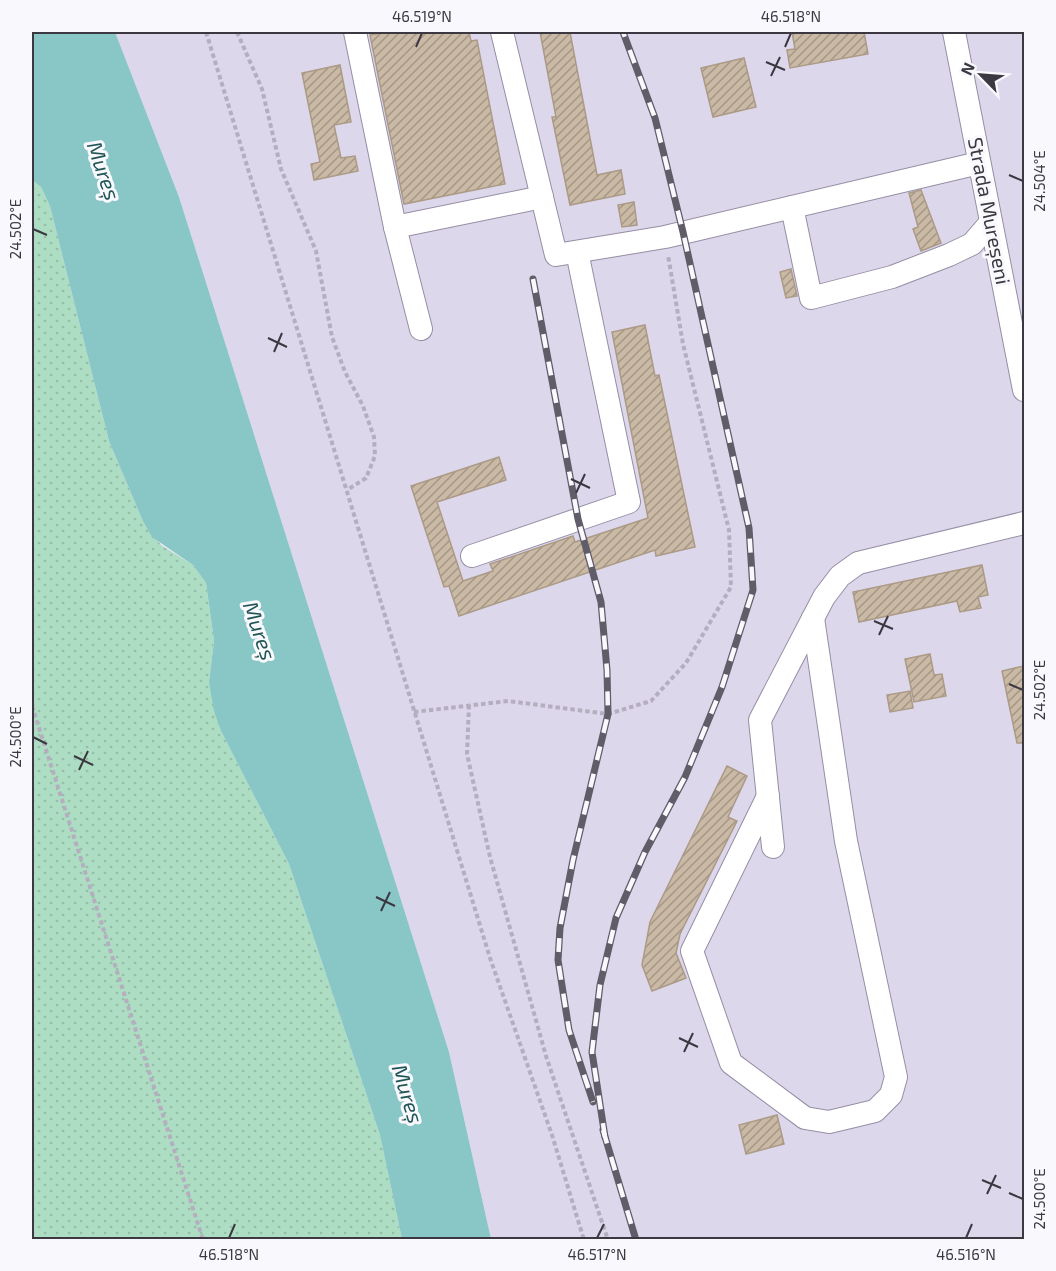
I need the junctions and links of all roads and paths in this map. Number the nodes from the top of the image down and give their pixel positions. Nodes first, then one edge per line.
1 (206, 32) edge
2 (237, 32) edge
3 (355, 32) edge
4 (502, 32) edge
5 (954, 32) edge
6 (980, 163) junction
7 (542, 197) junction
8 (792, 207) junction
9 (991, 222) junction
10 (395, 226) junction
11 (665, 237) junction
12 (577, 252) junction
13 (421, 329) dead end
14 (1024, 390) edge
15 (347, 490) junction
16 (1024, 523) edge
17 (472, 556) dead end
18 (813, 618) junction
19 (469, 705) junction
20 (32, 706) edge
21 (414, 712) junction
22 (768, 796) junction
23 (773, 847) dead end
24 (203, 1239) edge
25 (584, 1239) edge
26 (608, 1239) edge

1 - 15 path
2 - 15 path
3 - 10 street
4 - 7 street
5 - 6 street, Strada Mureșeni
6 - 8 street
6 - 9 street, Strada Mureșeni
7 - 10 street
7 - 12 street
8 - 9 street
8 - 11 street
9 - 14 street, Strada Mureșeni
10 - 13 street
11 - 12 street
11 - 19 path
12 - 17 street
15 - 21 path
16 - 18 street
18 - 22 street
18 - 22 street
19 - 21 path
19 - 26 path
20 - 24 path
21 - 25 path
22 - 23 street

